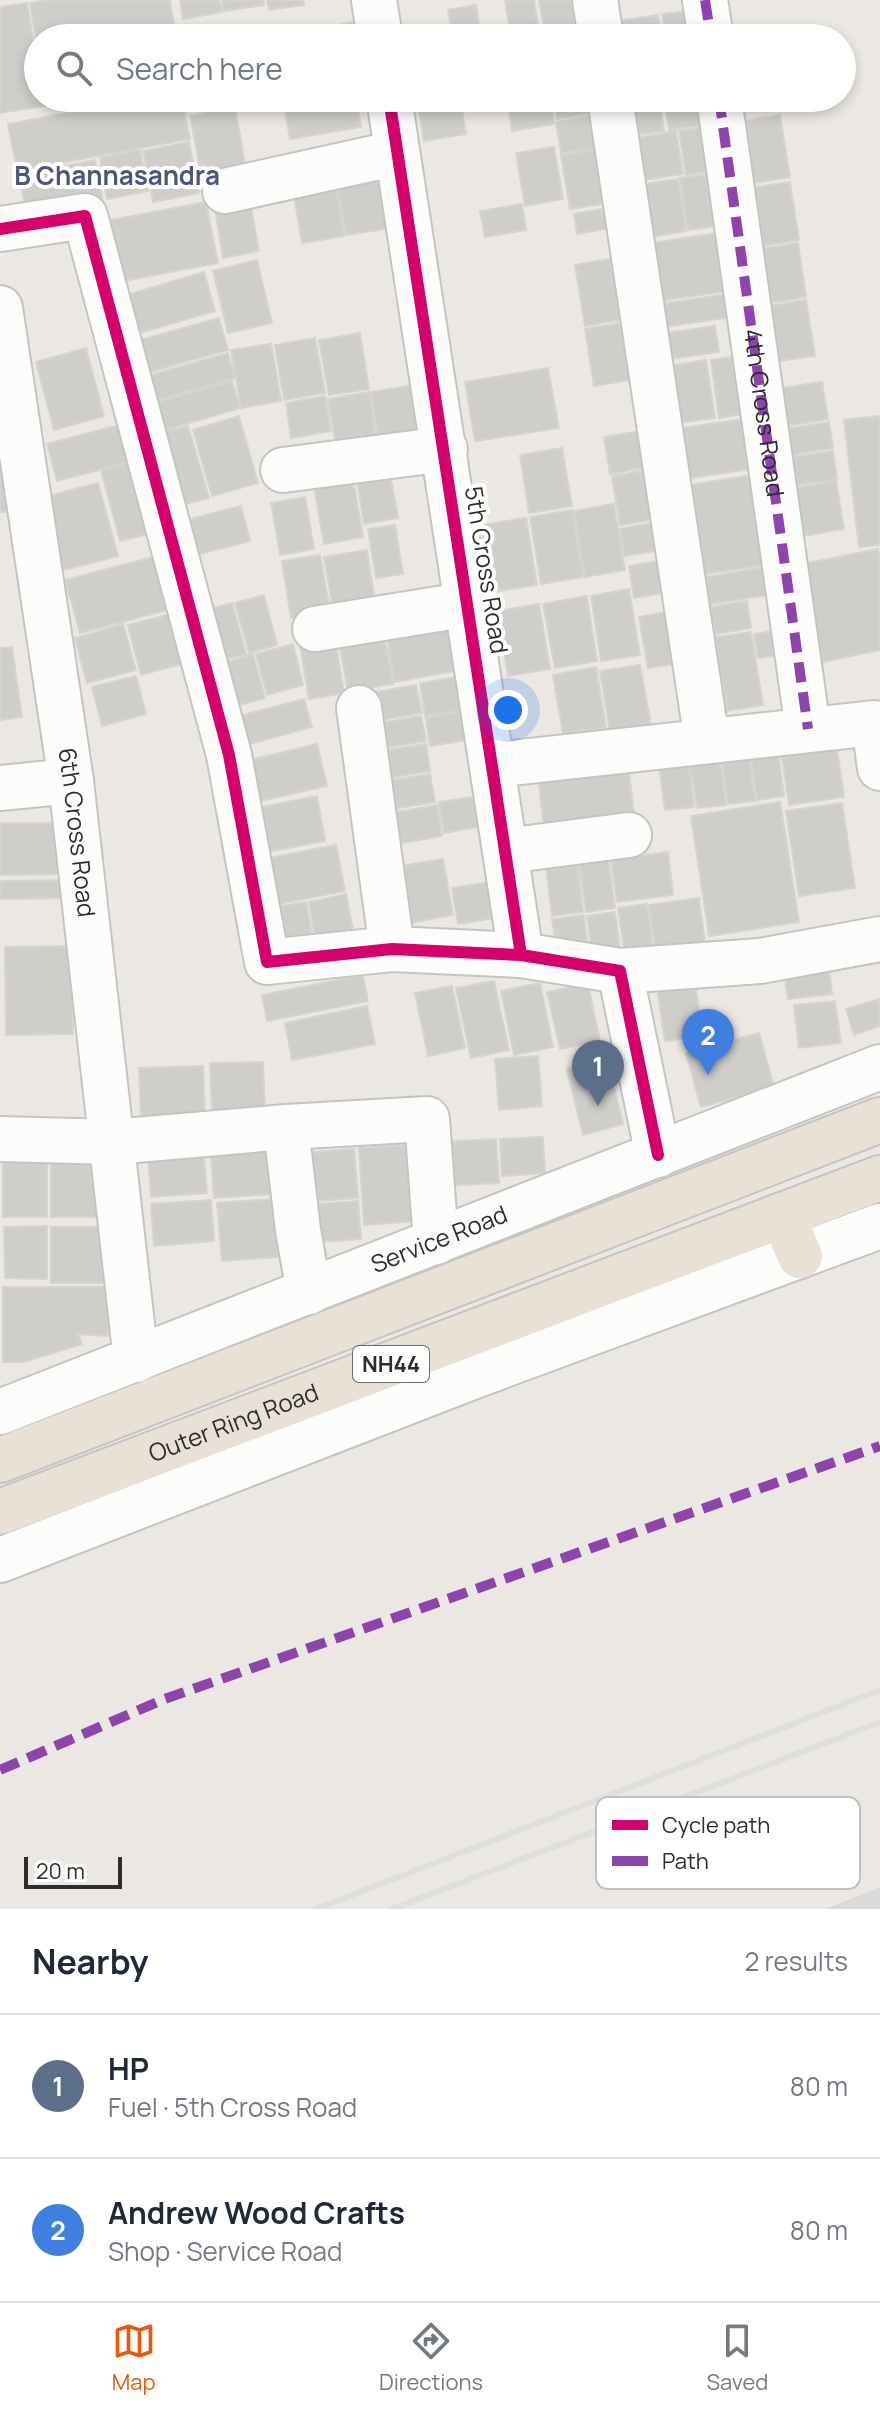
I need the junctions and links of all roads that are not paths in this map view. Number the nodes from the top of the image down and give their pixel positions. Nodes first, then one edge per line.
1 (374, 0) edge
2 (595, 0) edge
3 (705, 0) edge
4 (378, 24) edge
5 (599, 24) edge
6 (709, 24) edge
7 (391, 112) edge
8 (612, 112) edge
9 (721, 112) edge
10 (397, 153) junction
11 (225, 191) dead end
12 (0, 229) edge
13 (0, 308) edge
14 (445, 449) junction
15 (11, 456) edge
16 (283, 470) dead end
17 (469, 604) junction
18 (315, 629) dead end
19 (359, 708) dead end
20 (808, 729) junction
21 (707, 741) junction
22 (493, 765) junction
23 (880, 768) edge
24 (71, 781) junction
25 (0, 788) edge
26 (629, 835) dead end
27 (506, 851) junction
28 (880, 939) edge
29 (392, 949) junction
30 (521, 955) junction
31 (620, 971) junction
32 (880, 1067) edge
33 (880, 1120) edge
34 (286, 1127) junction
35 (0, 1139) edge
36 (113, 1142) junction
37 (658, 1155) junction
38 (880, 1178) edge
39 (782, 1215) junction
40 (880, 1226) edge
41 (436, 1242) junction
42 (800, 1256) junction
43 (309, 1292) junction
44 (136, 1360) junction
45 (0, 1412) edge
46 (0, 1460) edge
47 (0, 1512) edge
48 (0, 1560) edge

1 - 4 street
2 - 5 street
3 - 6 street
7 - 10 street, 5th Cross Road
8 - 21 street
9 - 20 street, 4th Cross Road
10 - 11 street
10 - 14 street, 5th Cross Road
12 - 29 street
13 - 15 street, 6th Cross Road
14 - 16 street
14 - 17 street, 5th Cross Road
15 - 24 street, 6th Cross Road
17 - 18 street
17 - 22 street, 5th Cross Road
19 - 29 street
20 - 21 street
20 - 23 street
21 - 22 street
22 - 27 street, 5th Cross Road
24 - 25 street
24 - 36 street, 6th Cross Road
26 - 27 street
27 - 30 street, 5th Cross Road
28 - 31 street
29 - 30 street
30 - 31 street
31 - 37 street
32 - 37 street, Service Road
33 - 46 highway, Outer Ring Road / NH44
34 - 36 street
34 - 41 street
34 - 43 street
35 - 36 street
36 - 44 street, 6th Cross Road
37 - 41 street, Service Road
38 - 39 highway, NH44
39 - 42 highway
39 - 47 highway, Outer Ring Road / NH44
40 - 42 street
41 - 43 street, Service Road
42 - 48 street
43 - 44 street, Service Road
44 - 45 street, Service Road

